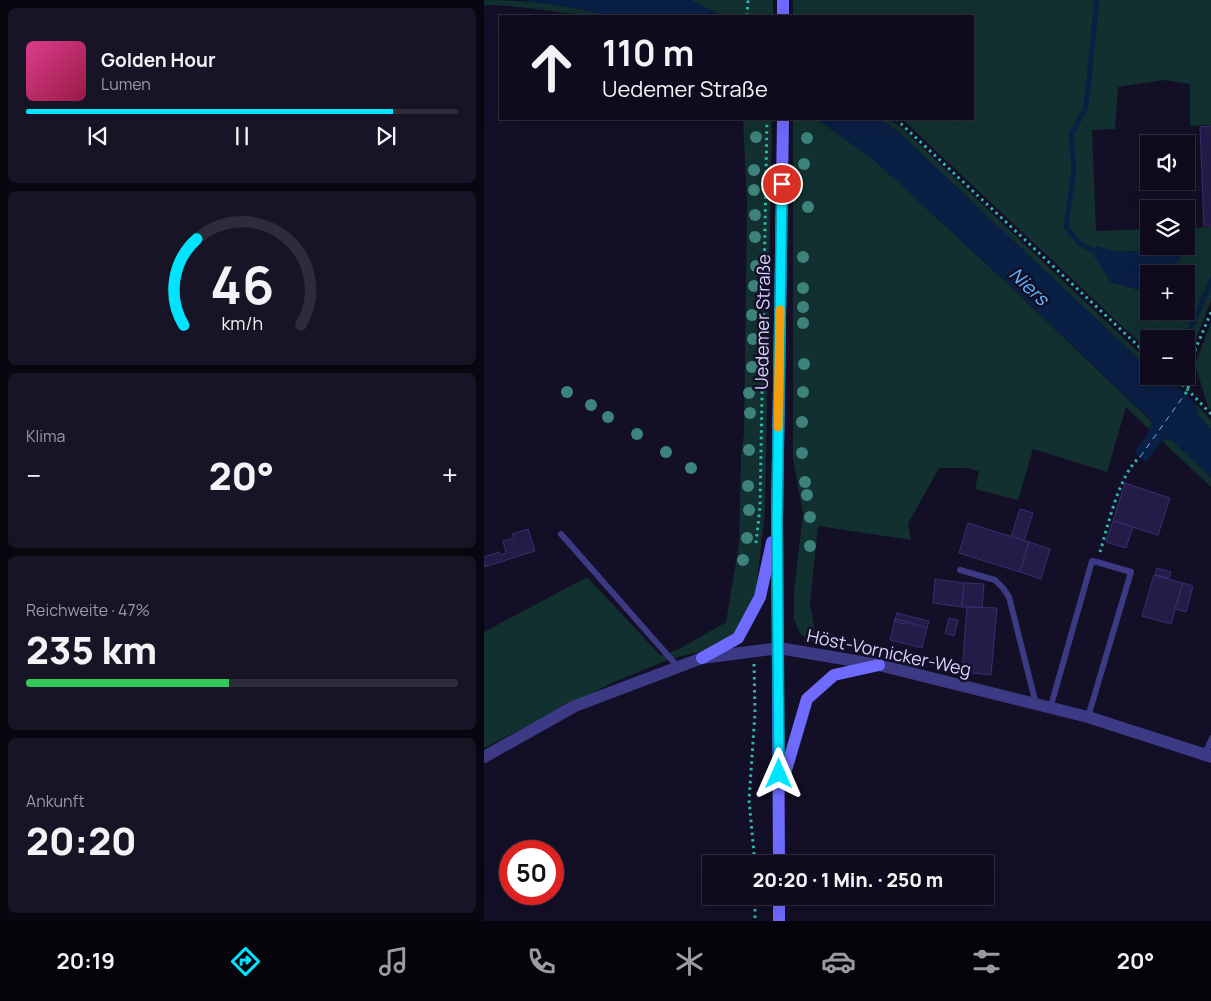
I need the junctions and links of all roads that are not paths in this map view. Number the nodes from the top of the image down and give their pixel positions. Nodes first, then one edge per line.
1 (783, 0) edge
2 (783, 15) edge
3 (783, 122) edge
4 (777, 520) junction
5 (561, 534) dead end
6 (960, 570) dead end
7 (779, 648) junction
8 (702, 658) junction
9 (879, 665) junction
10 (678, 667) junction
11 (1037, 706) junction
12 (1050, 709) junction
13 (1088, 718) junction
14 (1211, 738) edge
15 (1208, 756) edge
16 (484, 757) edge
17 (779, 792) junction
18 (779, 855) edge
19 (779, 905) edge
20 (779, 921) edge

1 - 2 main road
3 - 4 main road, Uedemer Straße
4 - 7 main road
4 - 8 main road
5 - 10 lane
6 - 11 lane
7 - 8 street, Höst-Vornicker-Weg
7 - 9 street, Höst-Vornicker-Weg
7 - 17 main road
8 - 10 street, Höst-Vornicker-Weg
9 - 11 street, Höst-Vornicker-Weg
9 - 17 main road
10 - 16 street, Höst-Vornicker-Weg
11 - 12 street, Höst-Vornicker-Weg
12 - 13 street, Höst-Vornicker-Weg
12 - 13 lane
13 - 15 street, Höst-Vornicker-Weg
14 - 15 lane
17 - 18 main road
19 - 20 main road

